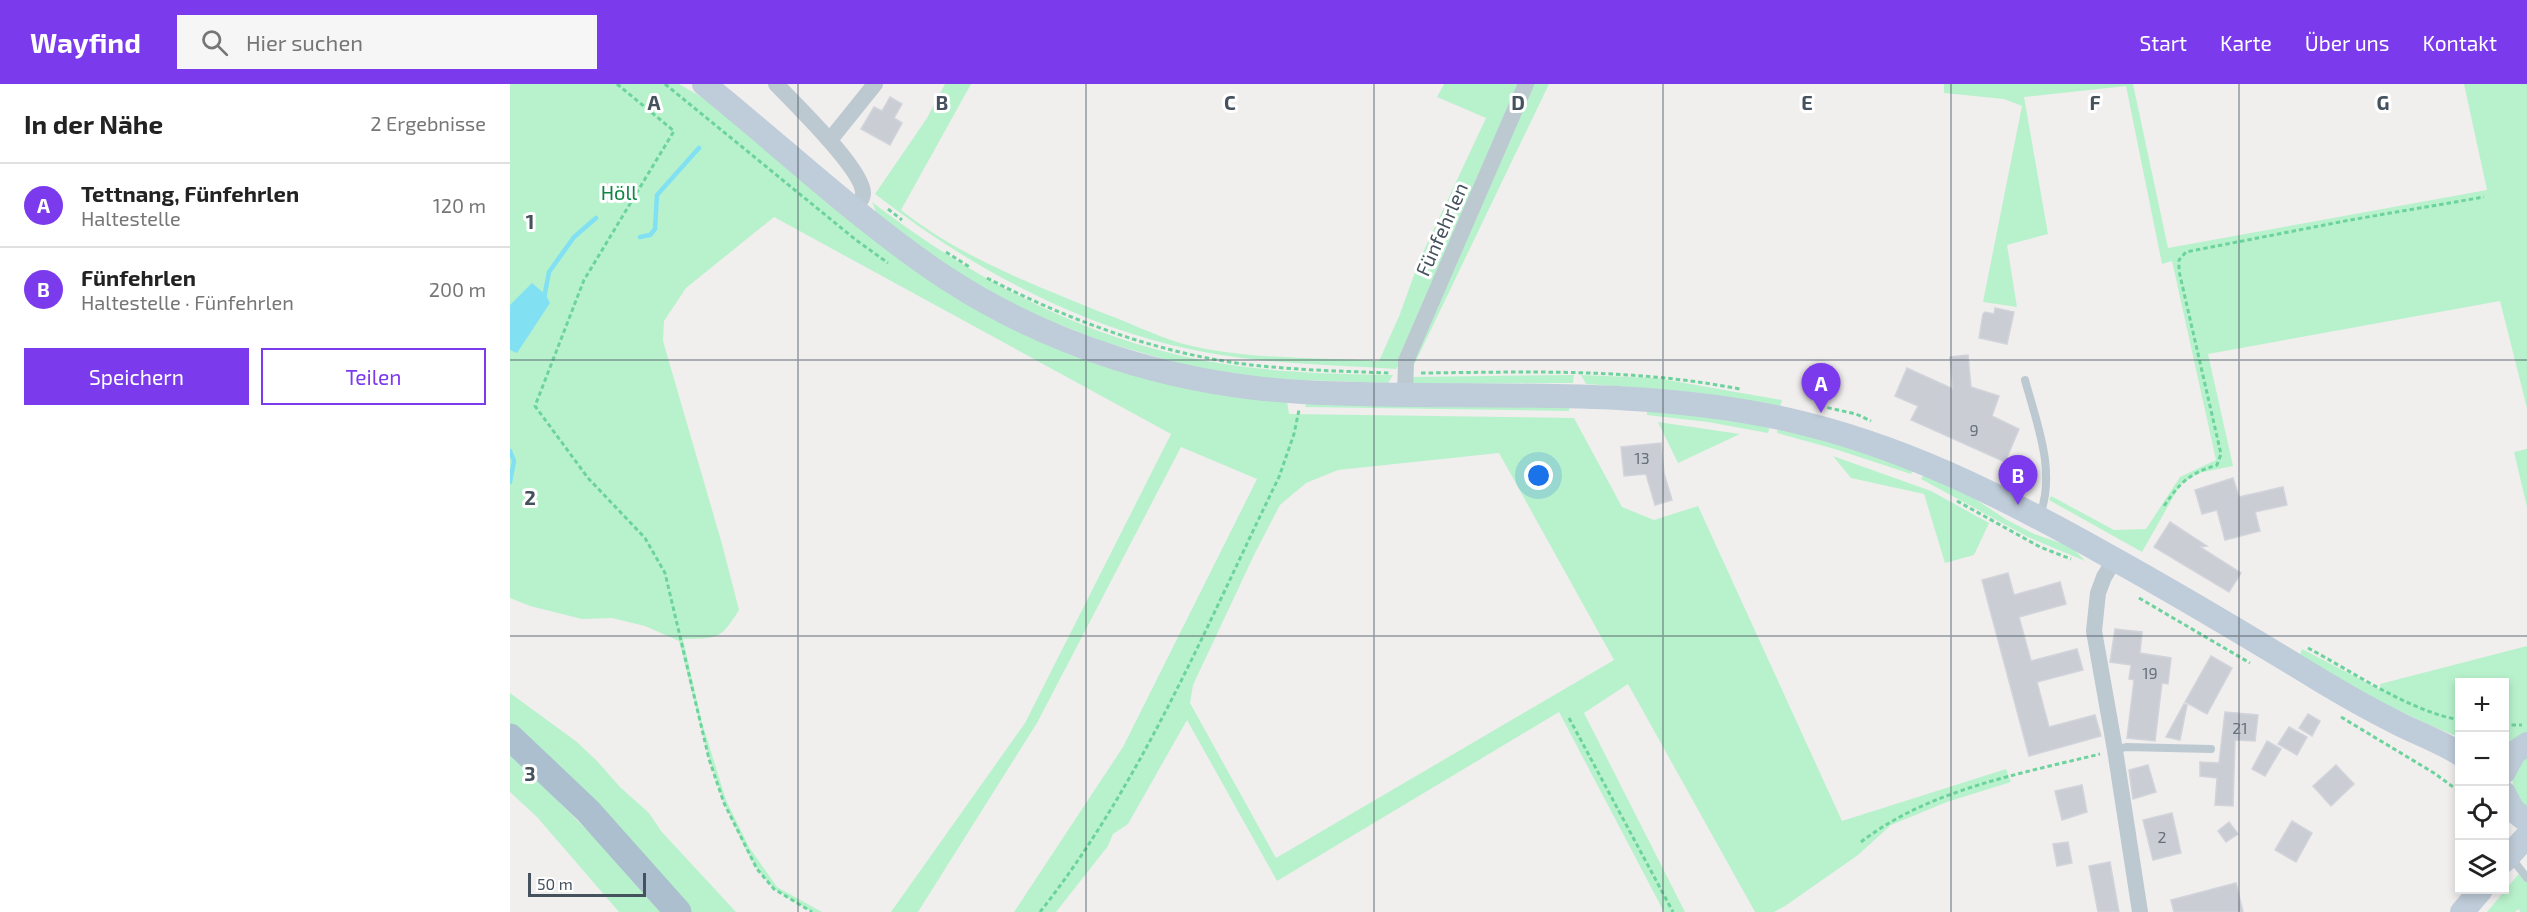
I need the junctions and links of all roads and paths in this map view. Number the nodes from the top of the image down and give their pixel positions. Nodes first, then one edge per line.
1 (617, 84) edge
2 (704, 84) edge
3 (776, 84) edge
4 (875, 84) edge
5 (1526, 84) edge
6 (830, 140) junction
7 (2484, 197) dead end
8 (858, 200) junction
9 (911, 227) dead end
10 (938, 247) dead end
11 (974, 270) dead end
12 (983, 276) dead end
13 (2025, 380) dead end
14 (1405, 384) junction
15 (1743, 390) dead end
16 (1818, 405) dead end
17 (1299, 411) dead end
18 (1875, 423) dead end
19 (1953, 499) dead end
20 (2164, 506) dead end
21 (2039, 517) junction
22 (2115, 559) junction
23 (2072, 560) dead end
24 (2134, 594) dead end
25 (2307, 647) dead end
26 (2259, 668) dead end
27 (1569, 717) dead end
28 (2340, 717) dead end
29 (2455, 719) edge
30 (2509, 724) edge
31 (2527, 724) edge
32 (510, 737) edge
33 (2211, 749) dead end
34 (2115, 750) junction
35 (2455, 750) edge
36 (2455, 788) edge
37 (2515, 808) edge
38 (2527, 836) edge
39 (2509, 840) edge
40 (1861, 842) dead end
41 (2509, 851) edge
42 (2509, 857) edge
43 (2527, 878) edge
44 (2478, 894) edge
45 (678, 912) edge
46 (812, 912) edge
47 (1040, 912) edge
48 (1673, 912) edge
49 (2140, 912) edge
50 (2462, 912) edge

1 - 46 path
2 - 8 main road
3 - 6 street
4 - 6 street
5 - 14 street, Fünfehrlen
6 - 8 street
7 - 20 path
8 - 9 path
8 - 14 main road
10 - 11 path
12 - 14 path
13 - 21 lane
14 - 15 path
14 - 21 main road
16 - 18 path
17 - 47 path
19 - 23 path
21 - 22 main road
22 - 34 street
22 - 35 main road
24 - 26 path
25 - 29 path
27 - 48 path
28 - 36 path
30 - 31 path
32 - 45 main road
33 - 34 lane
34 - 40 path
34 - 49 street
37 - 39 main road
38 - 41 main road
42 - 43 lane
44 - 50 main road

